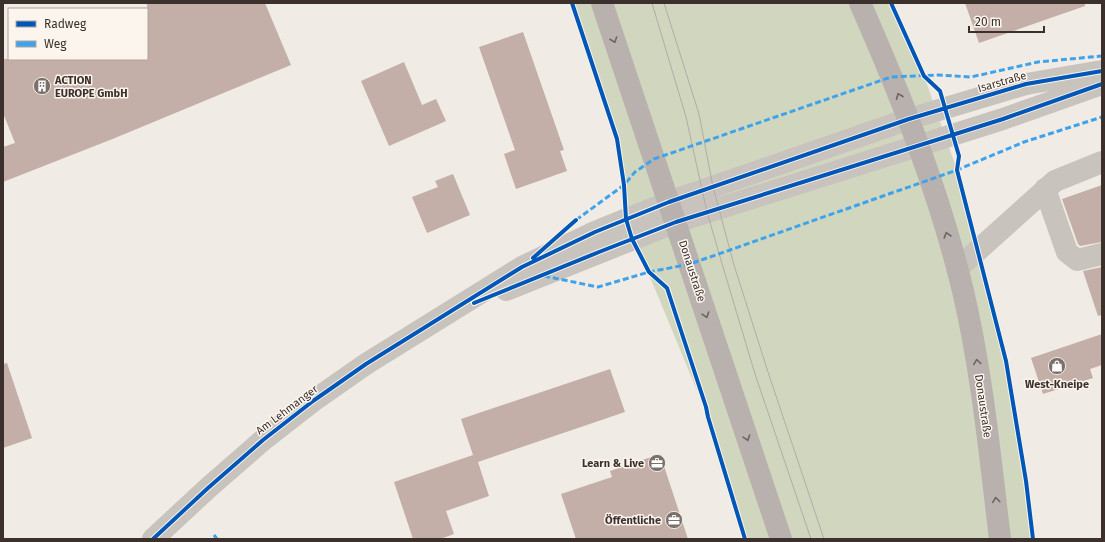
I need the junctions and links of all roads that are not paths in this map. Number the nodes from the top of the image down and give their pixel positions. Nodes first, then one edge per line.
1 (602, 3) edge
2 (860, 3) edge
3 (1102, 71) edge
4 (1102, 84) edge
5 (909, 119) junction
6 (918, 145) junction
7 (1102, 162) edge
8 (1045, 189) junction
9 (672, 212) junction
10 (1102, 254) edge
11 (956, 269) junction
12 (155, 538) edge
13 (780, 539) edge
14 (1000, 539) edge

1 -> 9 main road, Donaustraße
5 -> 2 main road, Donaustraße
3 - 5 street, Isarstraße
4 - 6 street
5 - 6 main road, Donaustraße
5 - 9 street, Isarstraße
6 - 9 street
11 -> 6 main road, Donaustraße
7 - 8 street
8 - 10 street
8 - 11 street
9 - 12 street, Am Lehmanger
9 -> 13 main road, Donaustraße
14 -> 11 main road, Donaustraße

